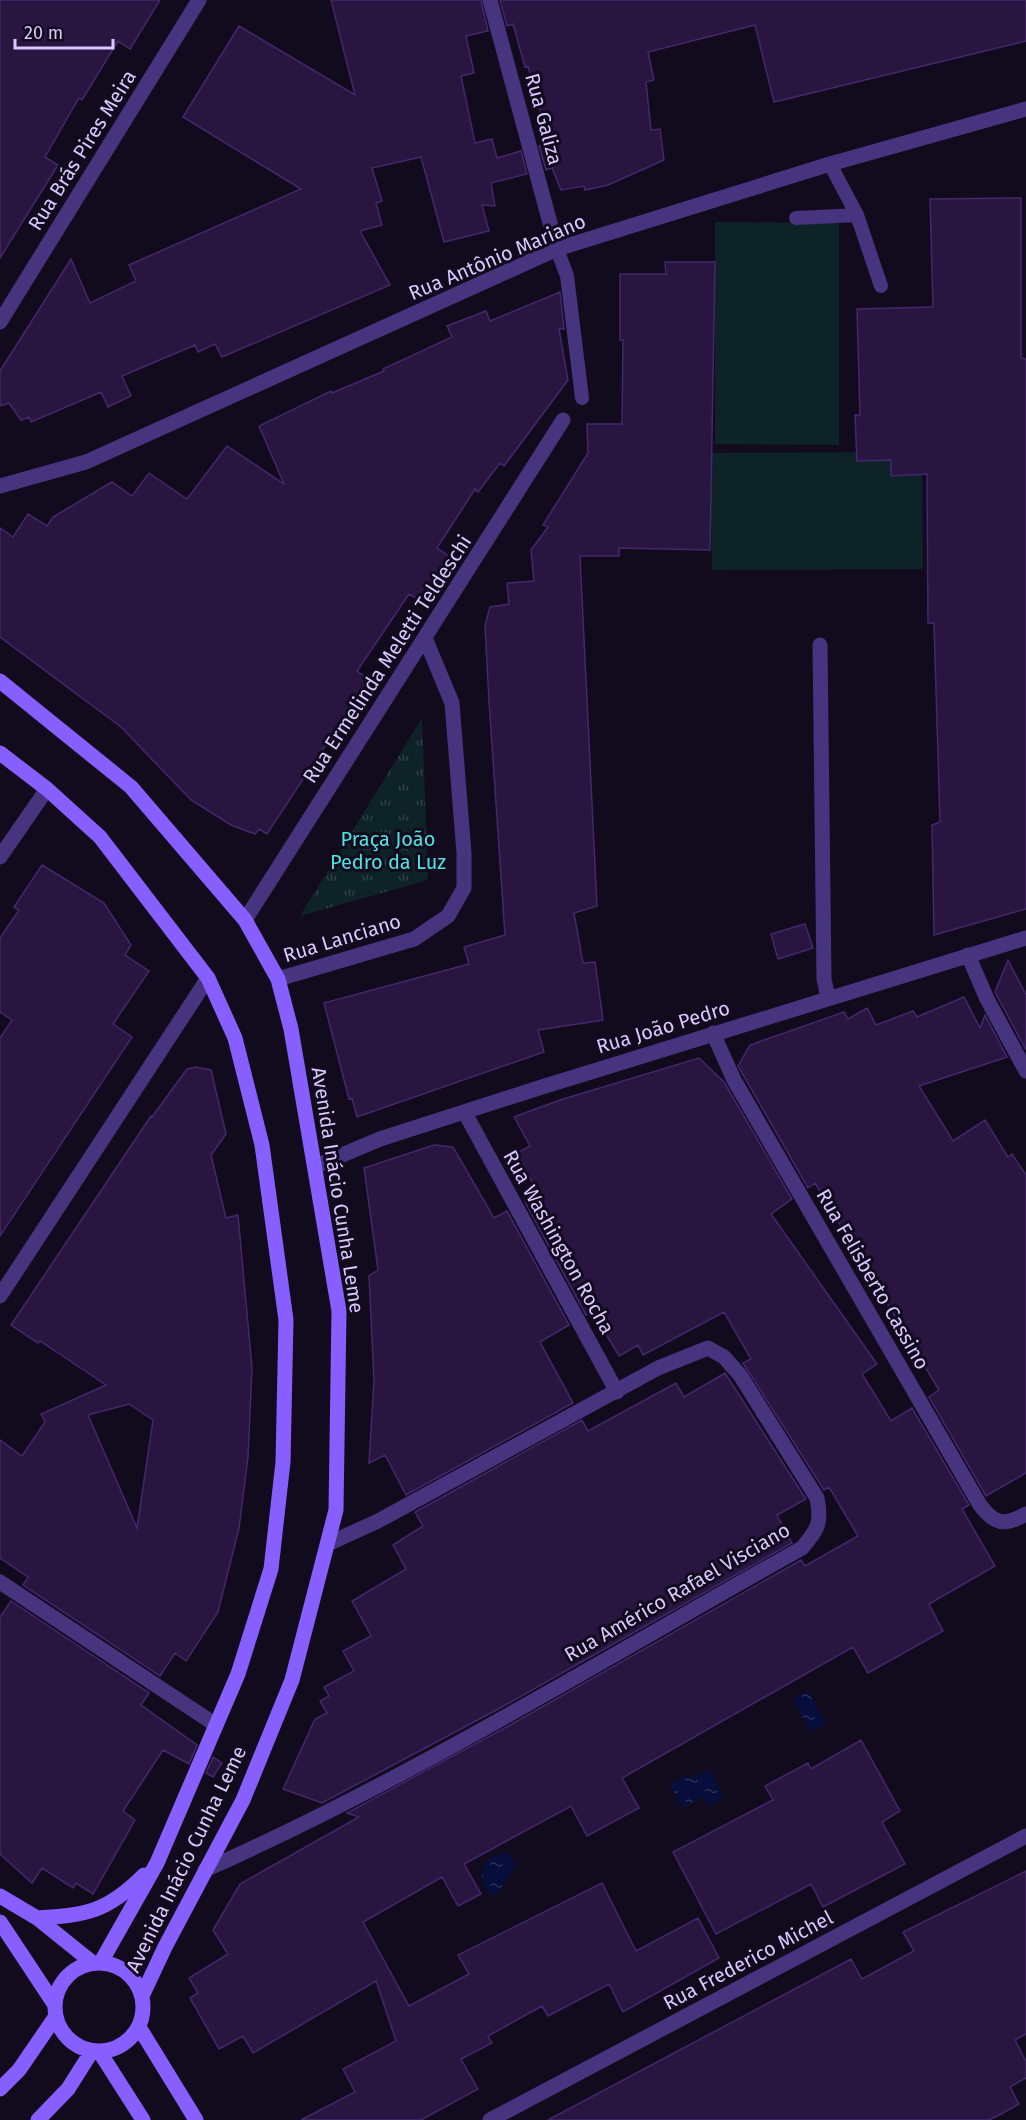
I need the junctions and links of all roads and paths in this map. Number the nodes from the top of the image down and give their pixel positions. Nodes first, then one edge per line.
1 (199, 0) edge
2 (490, 0) edge
3 (1026, 110) edge
4 (830, 164) junction
5 (857, 215) junction
6 (796, 218) dead end
7 (558, 249) junction
8 (881, 286) dead end
9 (0, 322) edge
10 (582, 398) dead end
11 (563, 420) dead end
12 (0, 486) edge
13 (425, 638) junction
14 (820, 645) dead end
15 (0, 681) edge
16 (0, 753) edge
17 (47, 789) junction
18 (0, 857) edge
19 (245, 920) junction
20 (1026, 938) edge
21 (968, 955) junction
22 (208, 978) junction
23 (278, 979) junction
24 (828, 998) junction
25 (713, 1033) junction
26 (1026, 1071) edge
27 (465, 1113) junction
28 (315, 1166) junction
29 (0, 1296) edge
30 (617, 1392) junction
31 (1022, 1516) edge
32 (330, 1543) junction
33 (0, 1582) edge
34 (216, 1725) junction
35 (1026, 1836) edge
36 (157, 1863) junction
37 (206, 1870) junction
38 (0, 1896) edge
39 (37, 1918) junction
40 (0, 1922) edge
41 (97, 1962) junction
42 (142, 1996) junction
43 (56, 2011) junction
44 (139, 2027) junction
45 (95, 2051) junction
46 (0, 2089) edge
47 (38, 2120) edge
48 (143, 2120) edge
49 (196, 2120) edge
50 (490, 2120) edge

1 - 9 street, Rua Brás Pires Meira
2 - 7 street, Rua Galiza
3 - 4 street, Rua Antônio Mariano
4 - 5 lane
4 - 7 street, Rua Antônio Mariano
5 - 6 lane
5 - 8 lane
7 - 10 lane
7 - 12 street, Rua Antônio Mariano
11 - 13 street, Rua Ermelinda Meletti Teldeschi
13 - 19 street, Rua Ermelinda Meletti Teldeschi
13 - 23 street, Rua Lanciano
14 - 24 street
15 - 19 street, Avenida Inácio Cunha Leme
16 - 17 street, Avenida Inácio Cunha Leme
17 - 18 street
17 - 22 street, Avenida Inácio Cunha Leme
19 - 23 street, Avenida Inácio Cunha Leme
20 - 21 street, Rua João Pedro
21 - 24 street, Rua João Pedro
21 - 26 street
22 - 29 street
22 - 34 street, Avenida Inácio Cunha Leme
23 - 28 street, Avenida Inácio Cunha Leme
24 - 25 street, Rua João Pedro
25 - 27 street, Rua João Pedro
25 - 31 street, Rua Felisberto Cassino
27 - 28 street, Rua João Pedro
27 - 30 street, Rua Washington Rocha
28 - 32 street, Avenida Inácio Cunha Leme
30 - 32 street, Rua Américo Rafael Visciano
30 - 37 street, Rua Américo Rafael Visciano
32 - 37 street, Avenida Inácio Cunha Leme
33 - 34 street
34 - 36 street, Avenida Inácio Cunha Leme
35 - 50 street, Rua Frederico Michel
36 - 39 street
36 - 41 street, Avenida Inácio Cunha Leme
37 - 42 street, Avenida Inácio Cunha Leme
38 - 39 street
39 - 41 street
40 - 43 street
41 - 42 street
41 - 43 street
42 - 44 street
43 - 45 street
43 - 46 street
44 - 45 street
44 - 49 street
45 - 47 street
45 - 48 street

